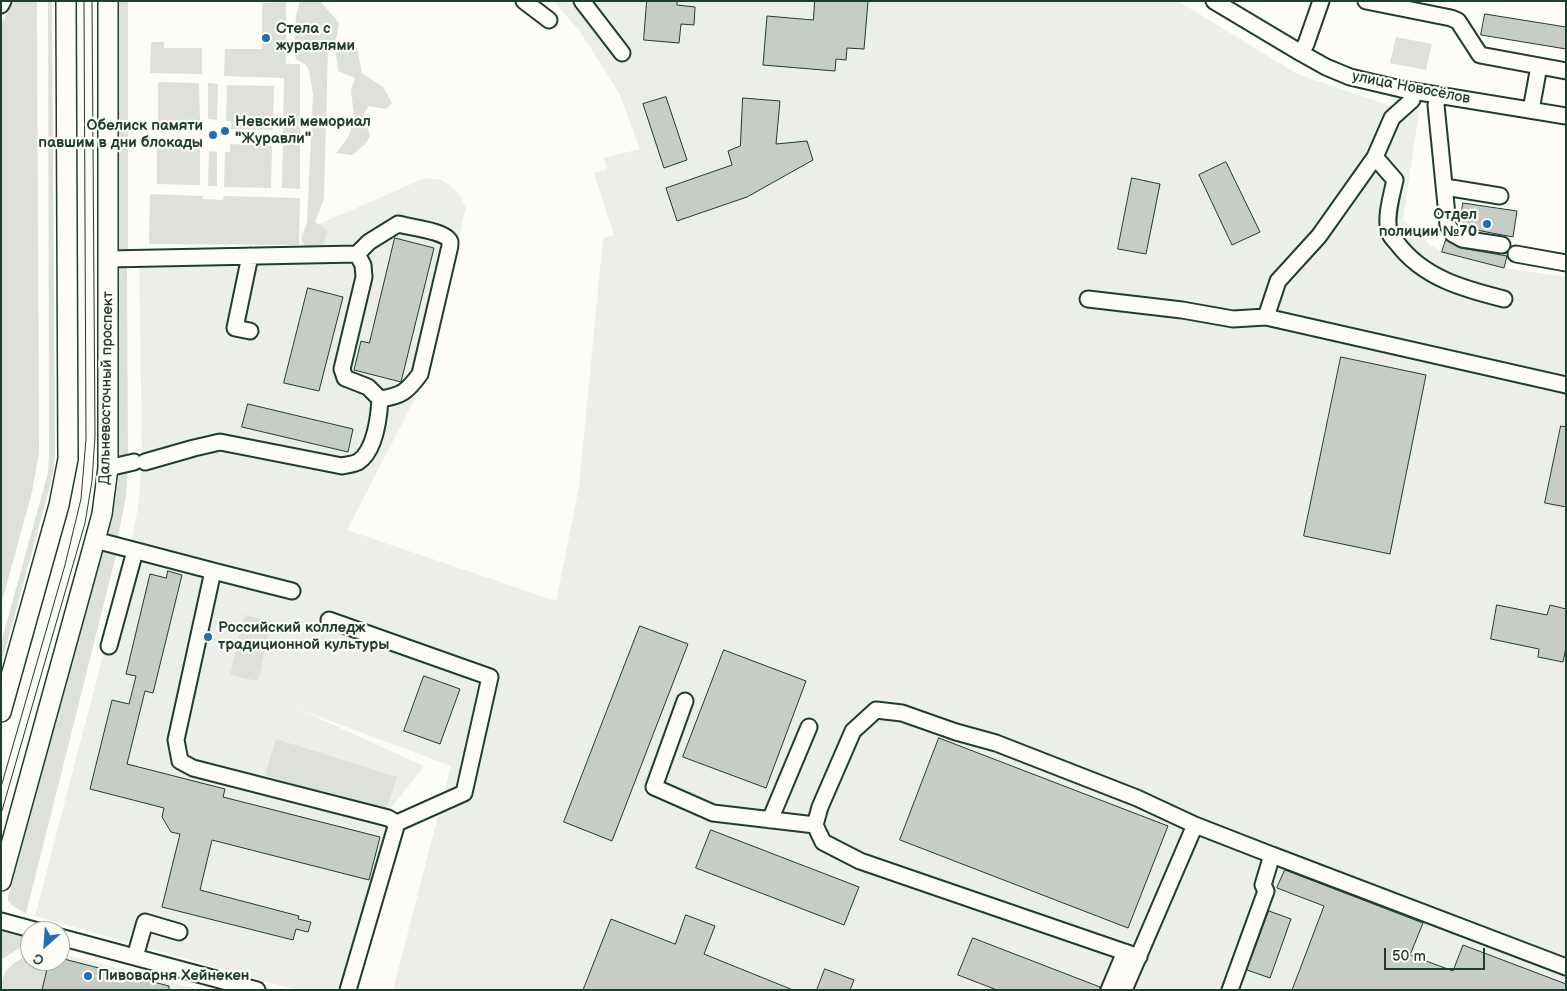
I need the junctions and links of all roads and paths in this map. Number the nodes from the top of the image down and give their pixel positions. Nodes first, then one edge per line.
1 (3, 1) edge
2 (66, 1) edge
3 (108, 1) edge
4 (524, 1) edge
5 (582, 1) edge
6 (1321, 1) edge
7 (1366, 1) edge
8 (1220, 3) edge
9 (1, 5) edge
10 (549, 20) dead end
11 (622, 53) dead end
12 (1300, 54) junction
13 (1539, 66) junction
14 (1566, 71) edge
15 (1413, 91) junction
16 (1438, 95) junction
17 (1531, 110) junction
18 (1566, 116) edge
19 (1375, 157) junction
20 (1445, 187) junction
21 (1500, 196) dead end
22 (1502, 245) dead end
23 (357, 254) junction
24 (1516, 254) dead end
25 (250, 256) junction
26 (108, 259) junction
27 (1566, 263) edge
28 (1088, 299) dead end
29 (1504, 299) dead end
30 (1266, 317) junction
31 (250, 331) dead end
32 (1566, 385) edge
33 (380, 399) junction
34 (108, 468) junction
35 (95, 540) junction
36 (135, 551) junction
37 (213, 571) junction
38 (292, 591) dead end
39 (329, 620) dead end
40 (110, 646) dead end
41 (685, 702) dead end
42 (1, 712) edge
43 (809, 727) dead end
44 (770, 820) junction
45 (397, 823) junction
46 (815, 825) junction
47 (1195, 825) junction
48 (1272, 855) junction
49 (1, 881) edge
50 (1, 921) edge
51 (20, 926) edge
52 (179, 932) dead end
53 (70, 940) edge
54 (1132, 954) junction
55 (135, 957) junction
56 (1566, 967) edge
57 (257, 990) edge
58 (348, 990) edge
59 (1110, 990) edge
60 (1124, 990) edge
61 (1230, 990) edge

1 - 9 street
2 - 42 main road
3 - 26 main road, Дальневосточный проспект
4 - 10 street
5 - 11 street
6 - 12 street
7 - 13 street
8 - 12 street, улица Новосёлов
12 - 15 street, улица Новосёлов
13 - 14 street
13 - 17 street
15 - 16 street, улица Новосёлов
15 - 19 street
16 - 17 street, улица Новосёлов
16 - 20 street
17 - 18 street, улица Новосёлов
19 - 29 street
19 - 30 street
20 - 21 street
20 - 22 street
23 - 25 street
23 - 33 street
23 - 33 street
24 - 27 street
25 - 26 street
25 - 31 street
26 - 34 main road, Дальневосточный проспект
28 - 30 street
30 - 32 street
33 - 34 street
34 - 35 main road, Дальневосточный проспект
35 - 36 street
35 - 49 main road, Дальневосточный проспект
36 - 37 street
36 - 40 street
37 - 38 street
37 - 45 street
39 - 45 street
41 - 44 street
43 - 44 street
44 - 46 street
45 - 58 street
46 - 47 street
46 - 54 street
47 - 48 street
47 - 54 street
48 - 56 street
48 - 61 street
50 - 51 street
52 - 55 street
53 - 55 street
54 - 59 street
54 - 60 street
55 - 57 street

